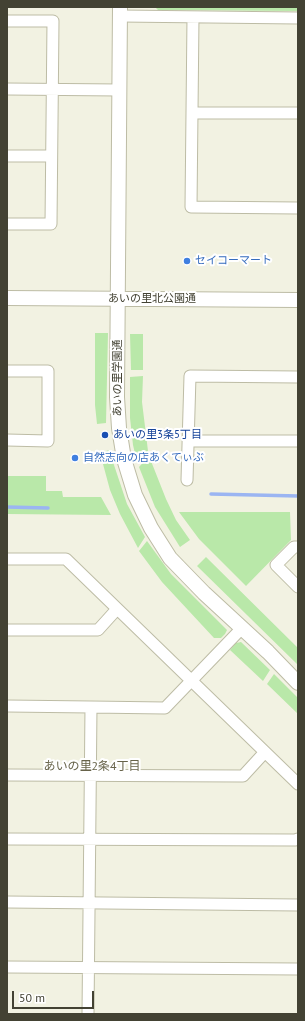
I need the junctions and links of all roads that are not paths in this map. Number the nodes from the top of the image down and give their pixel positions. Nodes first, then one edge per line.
1 (120, 12) edge
2 (193, 17) junction
3 (298, 18) edge
4 (7, 21) edge
5 (7, 89) edge
6 (51, 89) junction
7 (120, 90) junction
8 (192, 113) junction
9 (298, 113) edge
10 (7, 156) edge
11 (51, 156) junction
12 (298, 208) edge
13 (7, 224) edge
14 (7, 298) edge
15 (118, 298) junction
16 (298, 300) edge
17 (7, 371) edge
18 (298, 377) edge
19 (7, 440) edge
20 (188, 441) junction
21 (298, 441) edge
22 (186, 480) dead end
23 (298, 547) edge
24 (7, 559) edge
25 (298, 587) edge
26 (117, 609) junction
27 (242, 628) junction
28 (7, 630) edge
29 (191, 680) junction
30 (298, 683) edge
31 (7, 706) edge
32 (91, 707) junction
33 (265, 752) junction
34 (7, 775) edge
35 (90, 776) junction
36 (298, 784) edge
37 (7, 839) edge
38 (298, 839) edge
39 (90, 840) junction
40 (7, 902) edge
41 (89, 903) junction
42 (298, 905) edge
43 (7, 967) edge
44 (88, 967) junction
45 (298, 969) edge
46 (88, 1014) edge

1 - 2 street
1 - 7 street, あいの里学園通
2 - 3 street
2 - 8 street
4 - 6 street
5 - 6 street
6 - 7 street
6 - 11 street
7 - 15 street, あいの里学園通
8 - 9 street
8 - 12 street
10 - 11 street
11 - 13 street
14 - 15 street, あいの里北公園通
15 - 16 street, あいの里北公園通
15 - 27 street, あいの里学園通
17 - 19 street
18 - 20 street
20 - 21 street
20 - 22 street
23 - 25 street
24 - 26 street
26 - 28 street
26 - 29 street
27 - 29 street
27 - 30 street, あいの里学園通
29 - 32 street
29 - 33 street
31 - 32 street
32 - 35 street
33 - 35 street
33 - 36 street
34 - 35 street
35 - 39 street
37 - 39 street
38 - 39 street
39 - 41 street
40 - 41 street
41 - 42 street
41 - 44 street
43 - 44 street
44 - 45 street
44 - 46 street

